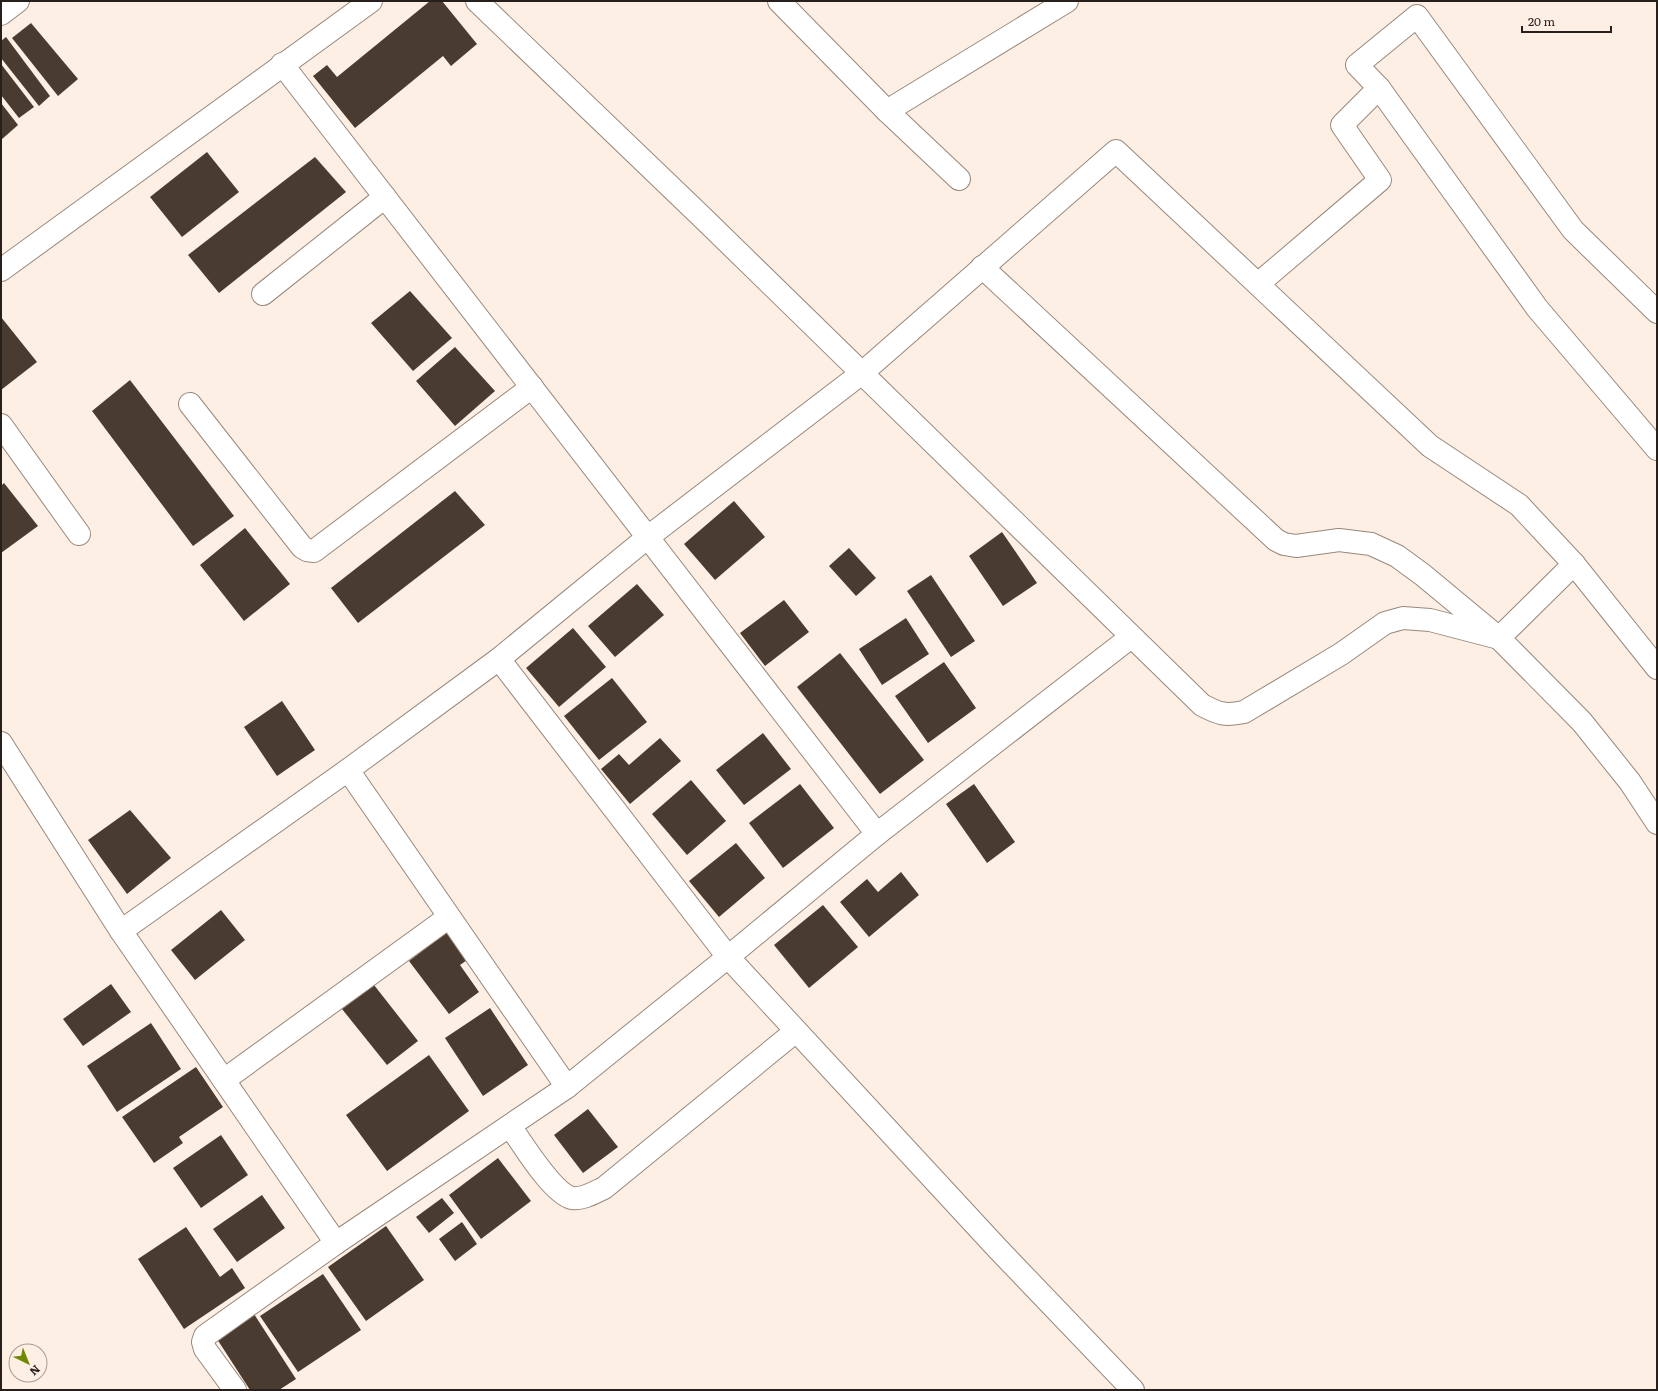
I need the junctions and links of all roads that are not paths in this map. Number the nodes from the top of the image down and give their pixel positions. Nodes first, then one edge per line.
1 (18, 1) edge
2 (371, 1) edge
3 (477, 1) edge
4 (779, 1) edge
5 (1068, 1) edge
6 (1, 14) edge
7 (282, 64) junction
8 (1379, 88) junction
9 (887, 110) junction
10 (959, 178) dead end
11 (385, 197) junction
12 (982, 267) junction
13 (1, 270) edge
14 (1258, 284) junction
15 (263, 294) dead end
16 (1657, 312) edge
17 (862, 373) junction
18 (532, 387) junction
19 (190, 404) dead end
20 (1, 424) edge
21 (1657, 449) edge
22 (79, 534) dead end
23 (648, 537) junction
24 (1574, 564) junction
25 (1131, 637) junction
26 (1499, 638) junction
27 (499, 659) junction
28 (1657, 668) edge
29 (1, 743) edge
30 (348, 770) junction
31 (1657, 823) edge
32 (877, 834) junction
33 (450, 917) junction
34 (121, 931) junction
35 (728, 957) junction
36 (796, 1031) junction
37 (224, 1080) junction
38 (568, 1087) junction
39 (510, 1126) junction
40 (336, 1243) junction
41 (235, 1390) edge
42 (1133, 1390) edge

1 - 6 street
2 - 7 street
3 - 17 street
4 - 9 street
5 - 9 street
7 - 11 street
7 - 13 street
8 - 14 street
8 - 16 street
8 - 21 street
9 - 10 street
11 - 15 street
11 - 18 street
12 - 14 street
12 - 17 street
12 - 26 street
14 - 24 street
17 - 23 street
17 - 25 street
18 - 19 street
18 - 23 street
20 - 22 street
23 - 27 street
23 - 32 street
24 - 26 street
24 - 28 street
25 - 26 street
25 - 32 street
26 - 31 street
27 - 30 street
27 - 35 street
29 - 34 street
30 - 33 street
30 - 34 street
32 - 35 street
33 - 37 street
33 - 38 street
34 - 37 street
35 - 36 street
35 - 38 street
36 - 39 street
36 - 42 street
37 - 40 street
38 - 39 street
39 - 40 street
40 - 41 street

